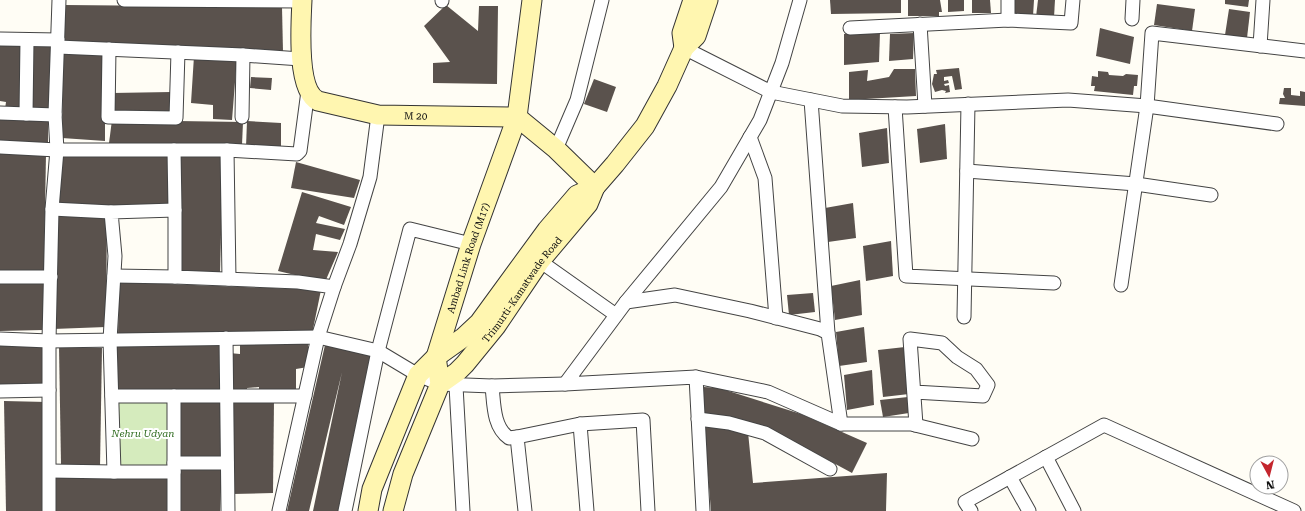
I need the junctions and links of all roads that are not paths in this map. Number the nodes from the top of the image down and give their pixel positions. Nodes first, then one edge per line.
1 (59, 0) edge
2 (124, 0) edge
3 (192, 0) edge
4 (302, 0) edge
5 (532, 0) edge
6 (602, 0) edge
7 (693, 0) edge
8 (708, 0) edge
9 (800, 0) edge
10 (1008, 0) edge
11 (1073, 0) edge
12 (1133, 0) edge
13 (1263, 0) edge
14 (1132, 18) dead end
15 (1008, 20) junction
16 (920, 24) junction
17 (850, 28) dead end
18 (0, 39) edge
19 (26, 40) junction
20 (58, 44) junction
21 (1260, 46) junction
22 (684, 48) junction
23 (109, 49) junction
24 (1305, 51) edge
25 (178, 52) junction
26 (243, 55) junction
27 (301, 59) junction
28 (308, 91) junction
29 (771, 92) junction
30 (812, 100) junction
31 (968, 104) junction
32 (925, 106) junction
33 (1147, 106) junction
34 (896, 107) junction
35 (0, 114) edge
36 (26, 114) junction
37 (55, 115) junction
38 (378, 115) junction
39 (242, 117) dead end
40 (517, 117) junction
41 (1277, 124) dead end
42 (750, 137) junction
43 (0, 147) edge
44 (57, 150) junction
45 (174, 150) junction
46 (227, 150) junction
47 (556, 150) junction
48 (967, 171) junction
49 (1136, 184) junction
50 (595, 187) junction
51 (1211, 194) dead end
52 (52, 209) junction
53 (175, 210) junction
54 (111, 212) junction
55 (471, 244) junction
56 (534, 258) junction
57 (114, 276) junction
58 (0, 277) edge
59 (51, 277) junction
60 (175, 277) junction
61 (229, 279) junction
62 (965, 279) junction
63 (1054, 282) dead end
64 (1121, 285) dead end
65 (334, 286) junction
66 (626, 302) junction
67 (616, 315) junction
68 (964, 317) dead end
69 (776, 318) junction
70 (828, 333) junction
71 (318, 337) junction
72 (226, 338) junction
73 (0, 339) edge
74 (110, 340) junction
75 (50, 341) junction
76 (378, 351) junction
77 (436, 357) junction
78 (418, 375) junction
79 (696, 377) junction
80 (565, 384) junction
81 (448, 385) junction
82 (492, 386) junction
83 (49, 390) junction
84 (0, 391) edge
85 (914, 392) junction
86 (112, 396) junction
87 (174, 396) junction
88 (226, 396) junction
89 (305, 396) junction
90 (698, 418) junction
91 (580, 424) junction
92 (841, 424) junction
93 (916, 425) junction
94 (517, 437) junction
95 (972, 439) dead end
96 (1046, 457) junction
97 (227, 463) junction
98 (174, 467) junction
99 (830, 469) dead end
100 (50, 471) junction
101 (114, 472) junction
102 (1010, 477) junction
103 (49, 511) edge
104 (174, 511) edge
105 (228, 511) edge
106 (279, 511) edge
107 (345, 511) edge
108 (368, 511) edge
109 (393, 511) edge
110 (463, 511) edge
111 (525, 511) edge
112 (587, 511) edge
113 (648, 511) edge
114 (703, 511) edge
115 (971, 511) edge
116 (1029, 511) edge
117 (1074, 511) edge
118 (1294, 511) edge

1 - 20 street
2 - 3 street
3 - 4 street
4 - 27 street
5 - 40 street, Ambad Link Road (M17)
6 - 47 street
7 - 22 street, Trimurti-Kamatwade Road
8 - 22 street, Trimurti-Kamatwade Road
9 - 29 street
10 - 15 street
11 - 15 street
12 - 14 street
13 - 21 street
15 - 16 street
16 - 17 street
16 - 32 street
18 - 19 street
19 - 20 street
19 - 36 street
20 - 23 street
20 - 37 street
21 - 24 street
21 - 33 street
22 - 29 street
22 - 50 street, Trimurti-Kamatwade Road
23 - 25 street
23 - 25 street
25 - 26 street
26 - 27 street
26 - 39 street
27 - 28 street
28 - 38 street, M 20
28 - 46 street
29 - 30 street
29 - 42 street
30 - 34 street
30 - 70 street
31 - 32 street
31 - 33 street
31 - 48 street
32 - 34 street
33 - 41 street
33 - 49 street
34 - 62 street
35 - 36 street
36 - 37 street
37 - 44 street
38 - 40 street, M 20
38 - 65 street
40 - 47 street
40 - 55 street, Ambad Link Road (M17)
42 - 66 street
42 - 69 street
43 - 44 street
44 - 45 street
44 - 52 street
45 - 46 street
45 - 53 street
46 - 61 street
47 - 50 street
48 - 49 street
48 - 62 street
49 - 51 street
49 - 64 street
50 - 56 street, Trimurti-Kamatwade Road
52 - 54 street
52 - 59 street
53 - 54 street
53 - 60 street
54 - 57 street
55 - 76 street
55 - 77 street, Ambad Link Road (M17)
56 - 67 street
56 - 77 street, Trimurti-Kamatwade Road
56 - 81 street, Trimurti-Kamatwade Road
57 - 60 street
57 - 74 street
58 - 59 street
59 - 75 street
60 - 61 street
61 - 65 street
62 - 63 street
62 - 68 street
65 - 71 street
66 - 67 street
66 - 69 street
67 - 80 street
69 - 70 street
70 - 92 street
71 - 72 street
71 - 76 street
71 - 89 street
72 - 74 street
72 - 88 street
73 - 75 street
74 - 75 street
74 - 86 street
75 - 83 street
76 - 78 street
76 - 107 street
77 - 78 street, Trimurti-Kamatwade Road
77 - 81 street, Ambad Link Road (M17)
78 - 81 street
78 - 108 street
79 - 80 street
79 - 90 street
79 - 92 street
80 - 82 street
81 - 82 street
81 - 109 street
81 - 110 street
82 - 94 street
83 - 84 street
83 - 100 street
85 - 85 street
85 - 93 street
86 - 87 street
86 - 101 street
87 - 88 street
87 - 98 street
88 - 89 street
88 - 97 street
89 - 106 street
90 - 99 street
90 - 114 street
91 - 94 street
91 - 112 street
91 - 113 street
92 - 93 street
93 - 95 street
94 - 111 street
96 - 102 street
96 - 117 street
96 - 118 street
97 - 98 street
97 - 105 street
98 - 101 street
98 - 104 street
100 - 101 street
100 - 103 street
102 - 115 street
102 - 116 street

